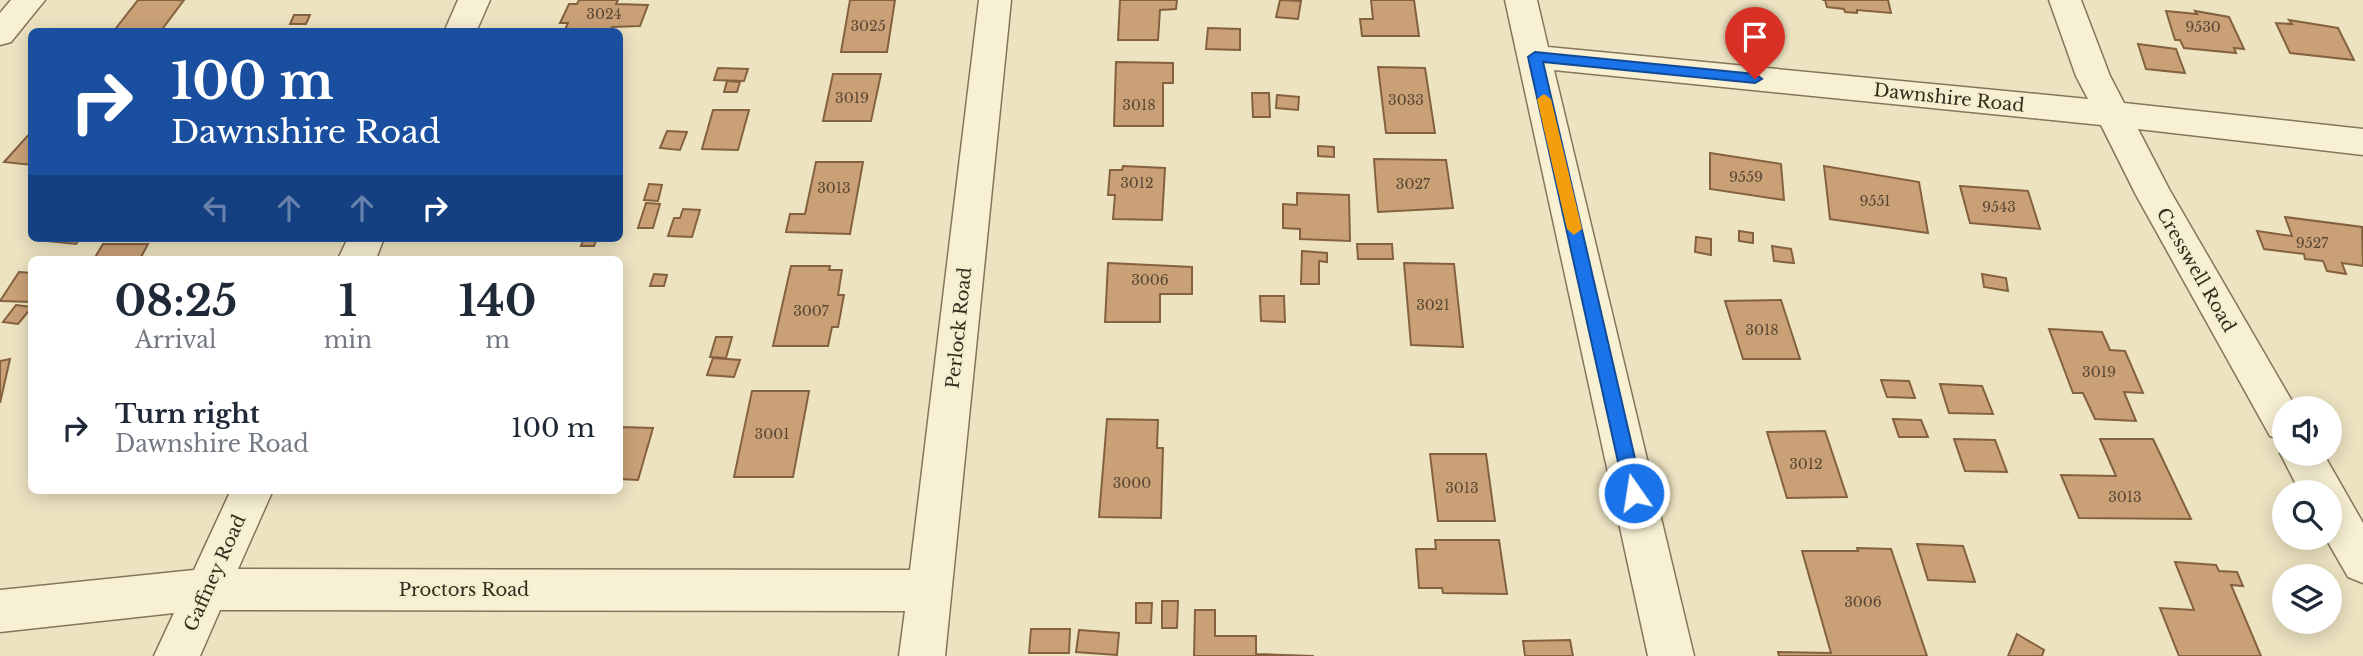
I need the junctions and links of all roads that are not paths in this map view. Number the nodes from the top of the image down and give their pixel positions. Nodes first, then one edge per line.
1 (29, 0) edge
2 (474, 0) edge
3 (995, 0) edge
4 (1521, 0) edge
5 (2065, 0) edge
6 (462, 28) edge
7 (0, 34) edge
8 (1535, 57) junction
9 (2112, 114) junction
10 (2363, 142) edge
11 (2272, 403) edge
12 (250, 494) edge
13 (2342, 527) edge
14 (2363, 563) edge
15 (207, 589) junction
16 (929, 591) junction
17 (0, 611) edge
18 (177, 656) edge
19 (922, 656) edge
20 (1671, 656) edge

1 - 7 street
2 - 6 street
3 - 16 street, Perlock Road
4 - 8 street
5 - 9 street, Cresswell Road
8 - 9 street, Dawnshire Road
8 - 20 street
9 - 10 street, Dawnshire Road
9 - 11 street, Cresswell Road
12 - 15 street, Gaffney Road
13 - 14 street
15 - 16 street, Proctors Road
15 - 17 street, Proctors Road
15 - 18 street, Gaffney Road
16 - 19 street, Perlock Road

